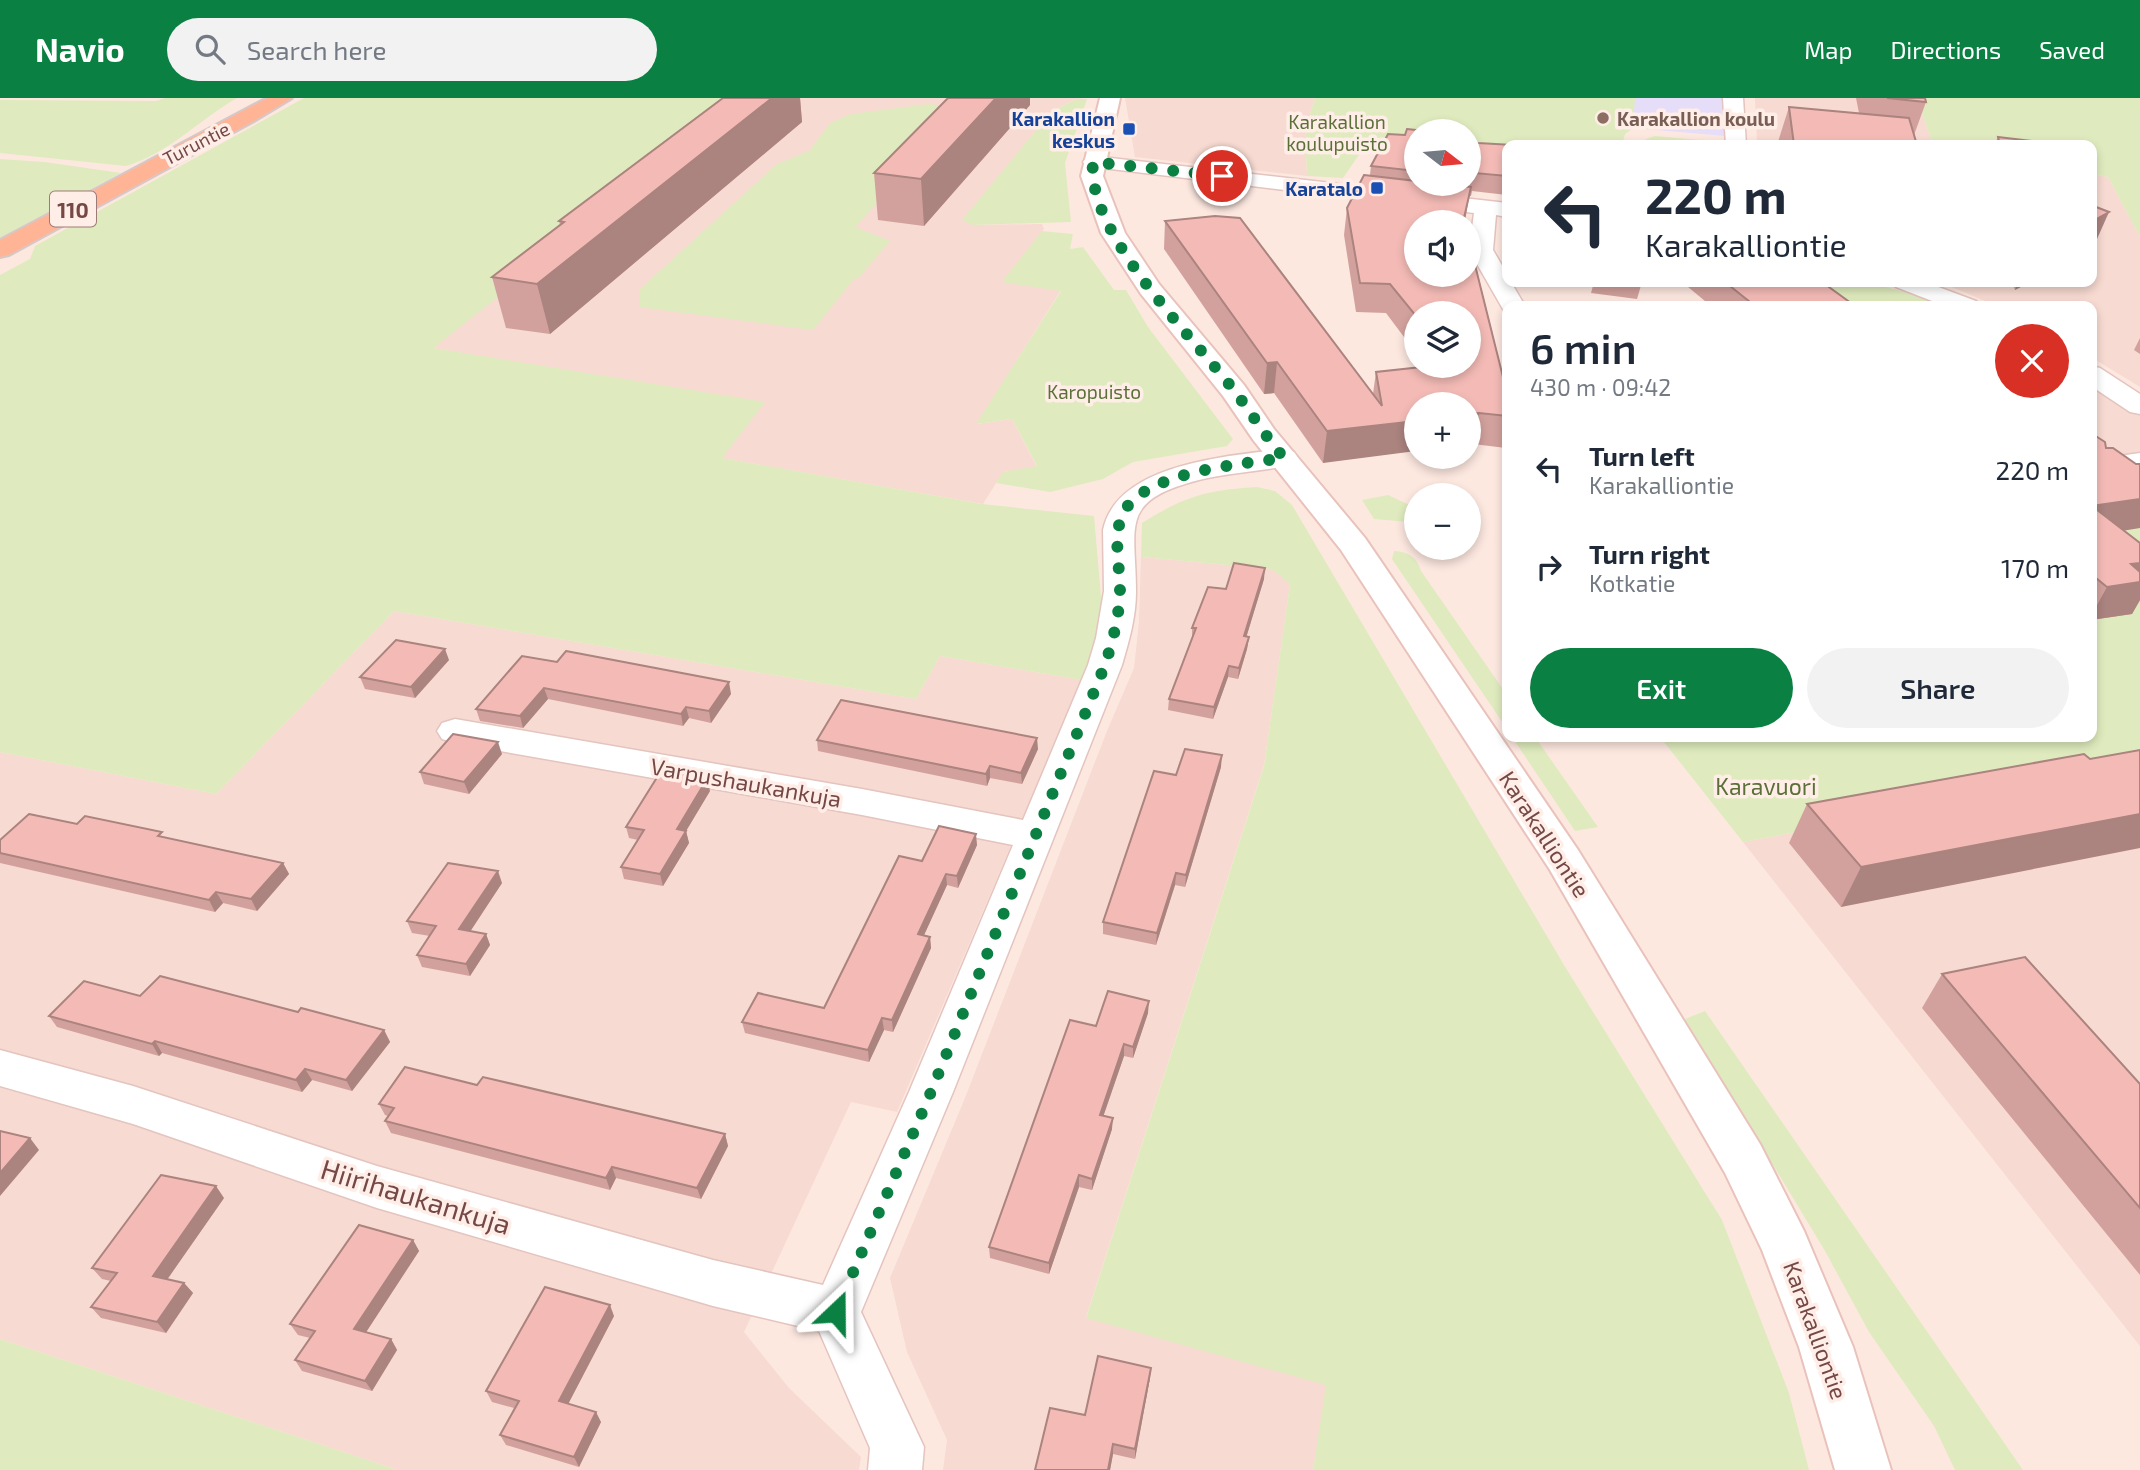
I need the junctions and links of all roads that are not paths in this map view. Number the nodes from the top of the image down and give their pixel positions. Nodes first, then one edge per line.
1 (257, 98) edge
2 (282, 98) edge
3 (1110, 98) edge
4 (1734, 98) edge
5 (1736, 140) edge
6 (1093, 162) junction
7 (147, 168) junction
8 (1497, 208) edge
9 (0, 250) edge
10 (1502, 286) edge
11 (1917, 287) edge
12 (1954, 301) edge
13 (2097, 378) edge
14 (2140, 406) edge
15 (1284, 458) junction
16 (2140, 462) edge
17 (2097, 468) edge
18 (455, 731) edge
19 (1037, 836) junction
20 (0, 1068) edge
21 (836, 1312) junction
22 (895, 1470) edge
23 (1863, 1470) edge

1 - 7 main road, Turuntie / 110
2 - 7 main road, Turuntie / 110
3 - 6 street, Karakalliontie
4 - 5 street
6 - 8 street
6 - 15 street, Karakalliontie
7 - 9 main road, Turuntie / 110
8 - 10 street
11 - 12 street
13 - 14 street
15 - 19 street
15 - 23 street, Karakalliontie
16 - 17 street
18 - 19 street, Varpushaukankuja
19 - 21 street
20 - 21 street, Hiirihaukankuja
21 - 22 street

